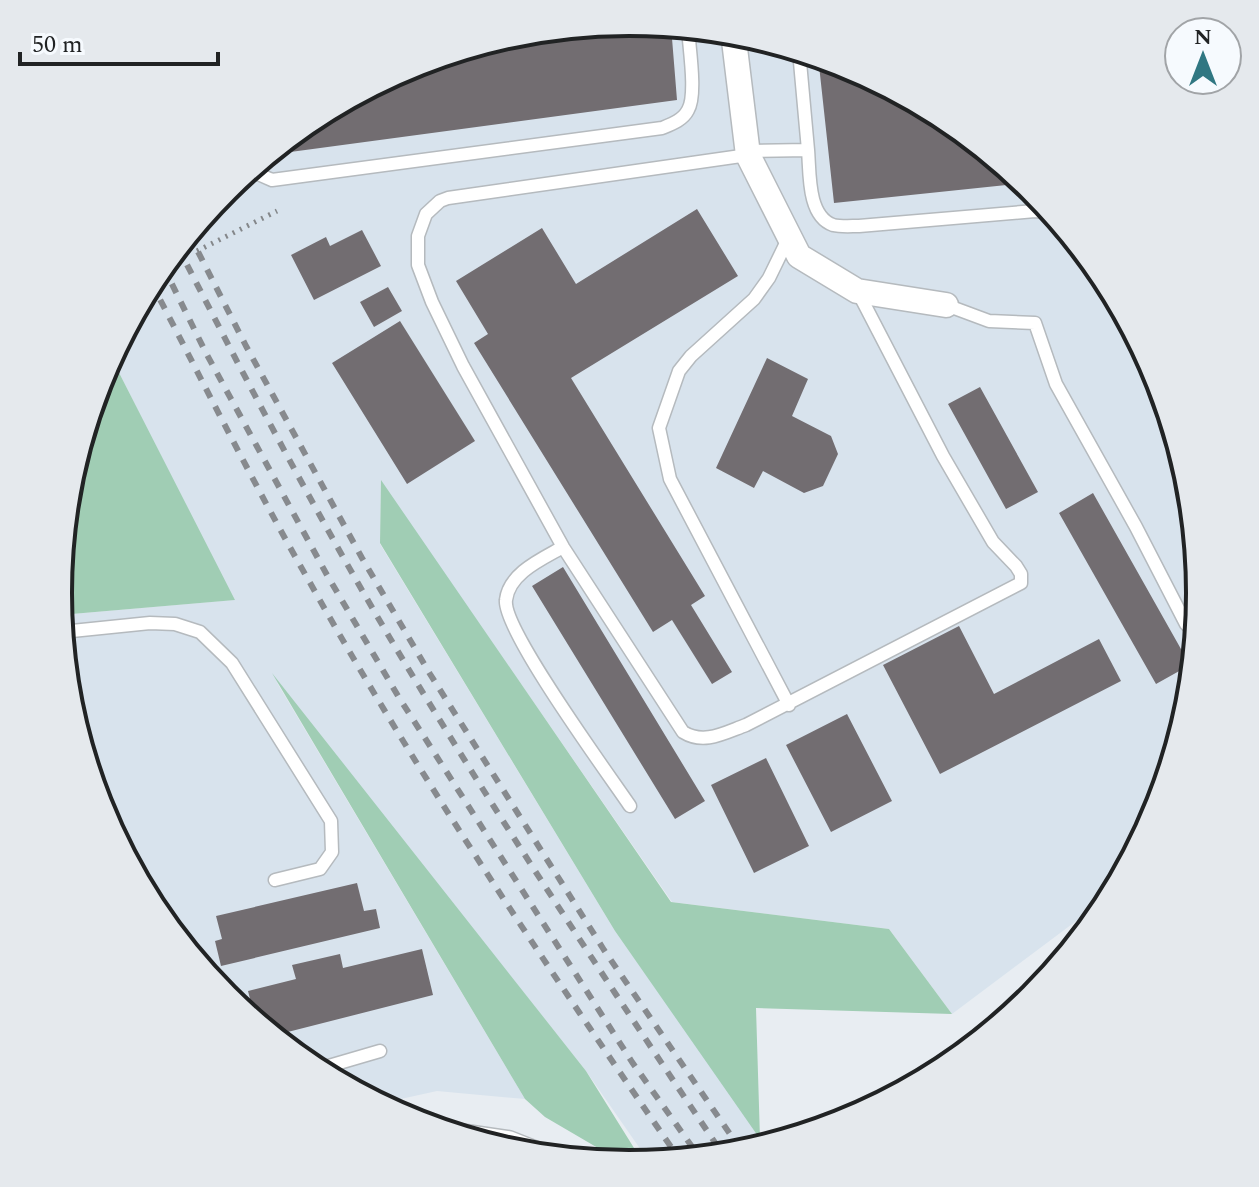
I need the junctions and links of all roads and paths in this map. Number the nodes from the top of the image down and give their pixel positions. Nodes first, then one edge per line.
1 (689, 40) edge
2 (735, 46) edge
3 (800, 63) edge
4 (808, 150) junction
5 (747, 153) junction
6 (261, 175) edge
7 (277, 211) dead end
8 (1035, 211) edge
9 (789, 237) junction
10 (197, 251) dead end
11 (857, 291) junction
12 (946, 305) joint
13 (563, 547) junction
14 (1186, 624) edge
15 (73, 631) edge
16 (789, 705) junction
17 (630, 806) dead end
18 (275, 880) dead end
19 (380, 1051) dead end
20 (333, 1065) edge

1 - 6 lane
2 - 5 street
3 - 4 lane
4 - 5 lane
4 - 8 lane
5 - 9 street
5 - 13 lane
7 - 10 path
9 - 11 street
9 - 16 lane
11 - 12 street
11 - 16 lane
12 - 14 lane
13 - 16 lane
13 - 17 lane
15 - 18 lane
19 - 20 lane

